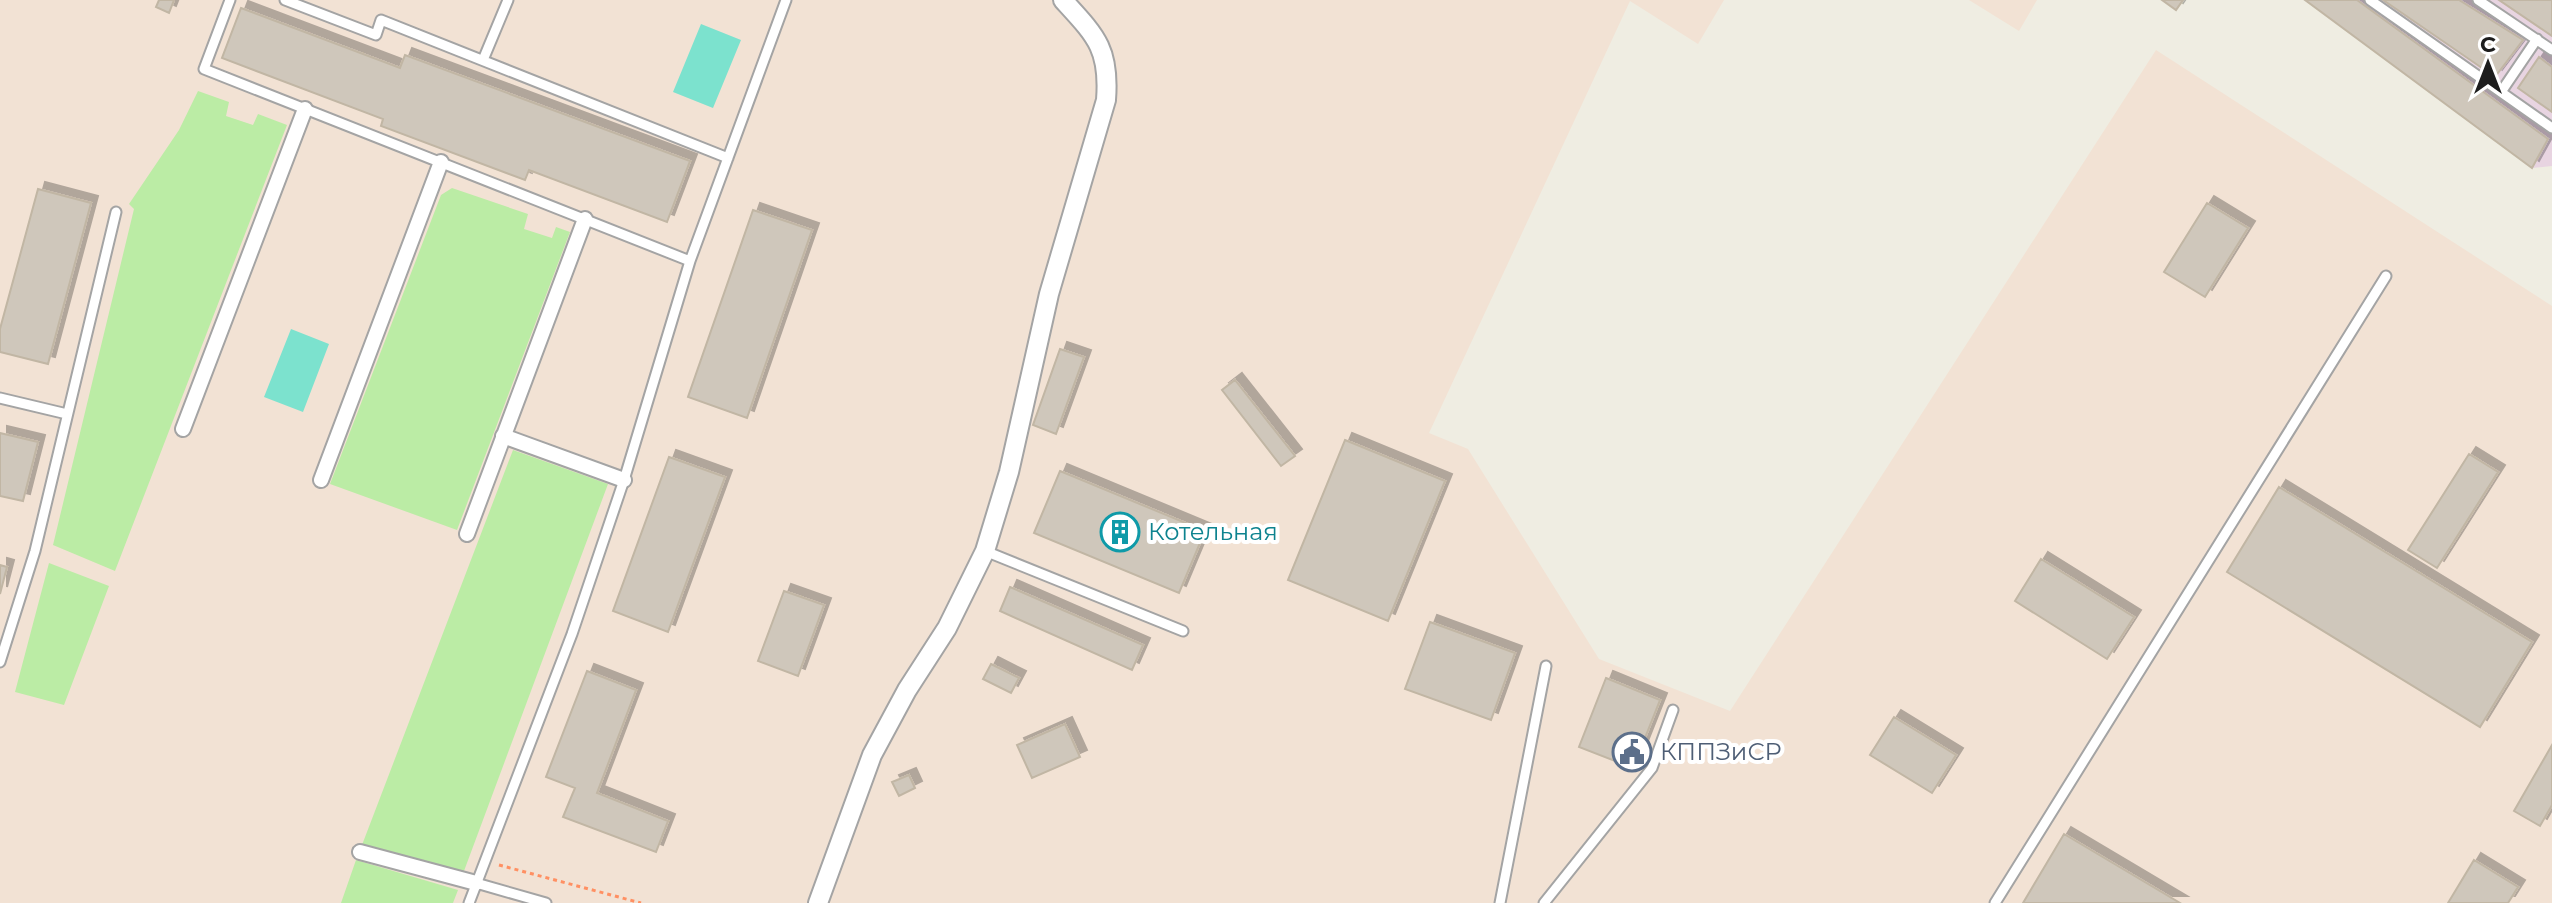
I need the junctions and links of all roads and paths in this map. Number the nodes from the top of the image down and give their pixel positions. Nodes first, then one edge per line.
1 (230, 0) edge
2 (285, 0) edge
3 (508, 0) edge
4 (786, 0) edge
5 (1063, 0) edge
6 (2370, 0) edge
7 (2478, 0) edge
8 (2537, 39) junction
9 (2552, 50) edge
10 (483, 60) junction
11 (2501, 92) junction
12 (305, 109) junction
13 (2552, 128) edge
14 (728, 158) junction
15 (441, 162) junction
16 (116, 212) dead end
17 (585, 219) junction
18 (690, 261) junction
19 (2386, 276) dead end
20 (0, 398) edge
21 (67, 414) junction
22 (183, 429) dead end
23 (503, 436) junction
24 (321, 480) dead end
25 (624, 480) junction
26 (467, 534) dead end
27 (985, 551) junction
28 (1183, 631) dead end
29 (0, 662) edge
30 (1546, 666) dead end
31 (1673, 710) dead end
32 (360, 852) dead end
33 (495, 864) dead end
34 (476, 883) junction
35 (469, 903) edge
36 (546, 903) edge
37 (641, 903) edge
38 (818, 903) edge
39 (1500, 903) edge
40 (1544, 903) edge
41 (1995, 903) edge

1 - 12 lane
2 - 10 lane
3 - 10 lane
4 - 14 lane
5 - 27 street
6 - 11 lane
7 - 8 lane
8 - 9 lane
8 - 11 lane
10 - 14 lane
11 - 13 lane
12 - 15 lane
12 - 22 street
14 - 18 lane
15 - 17 lane
15 - 24 street
16 - 21 lane
17 - 18 lane
17 - 23 street
18 - 25 lane
19 - 41 lane
20 - 21 lane
21 - 29 lane
23 - 25 street
23 - 26 street
25 - 34 lane
27 - 28 lane
27 - 38 street
30 - 39 lane
31 - 40 lane
32 - 34 street
33 - 37 path
34 - 35 lane
34 - 36 lane

